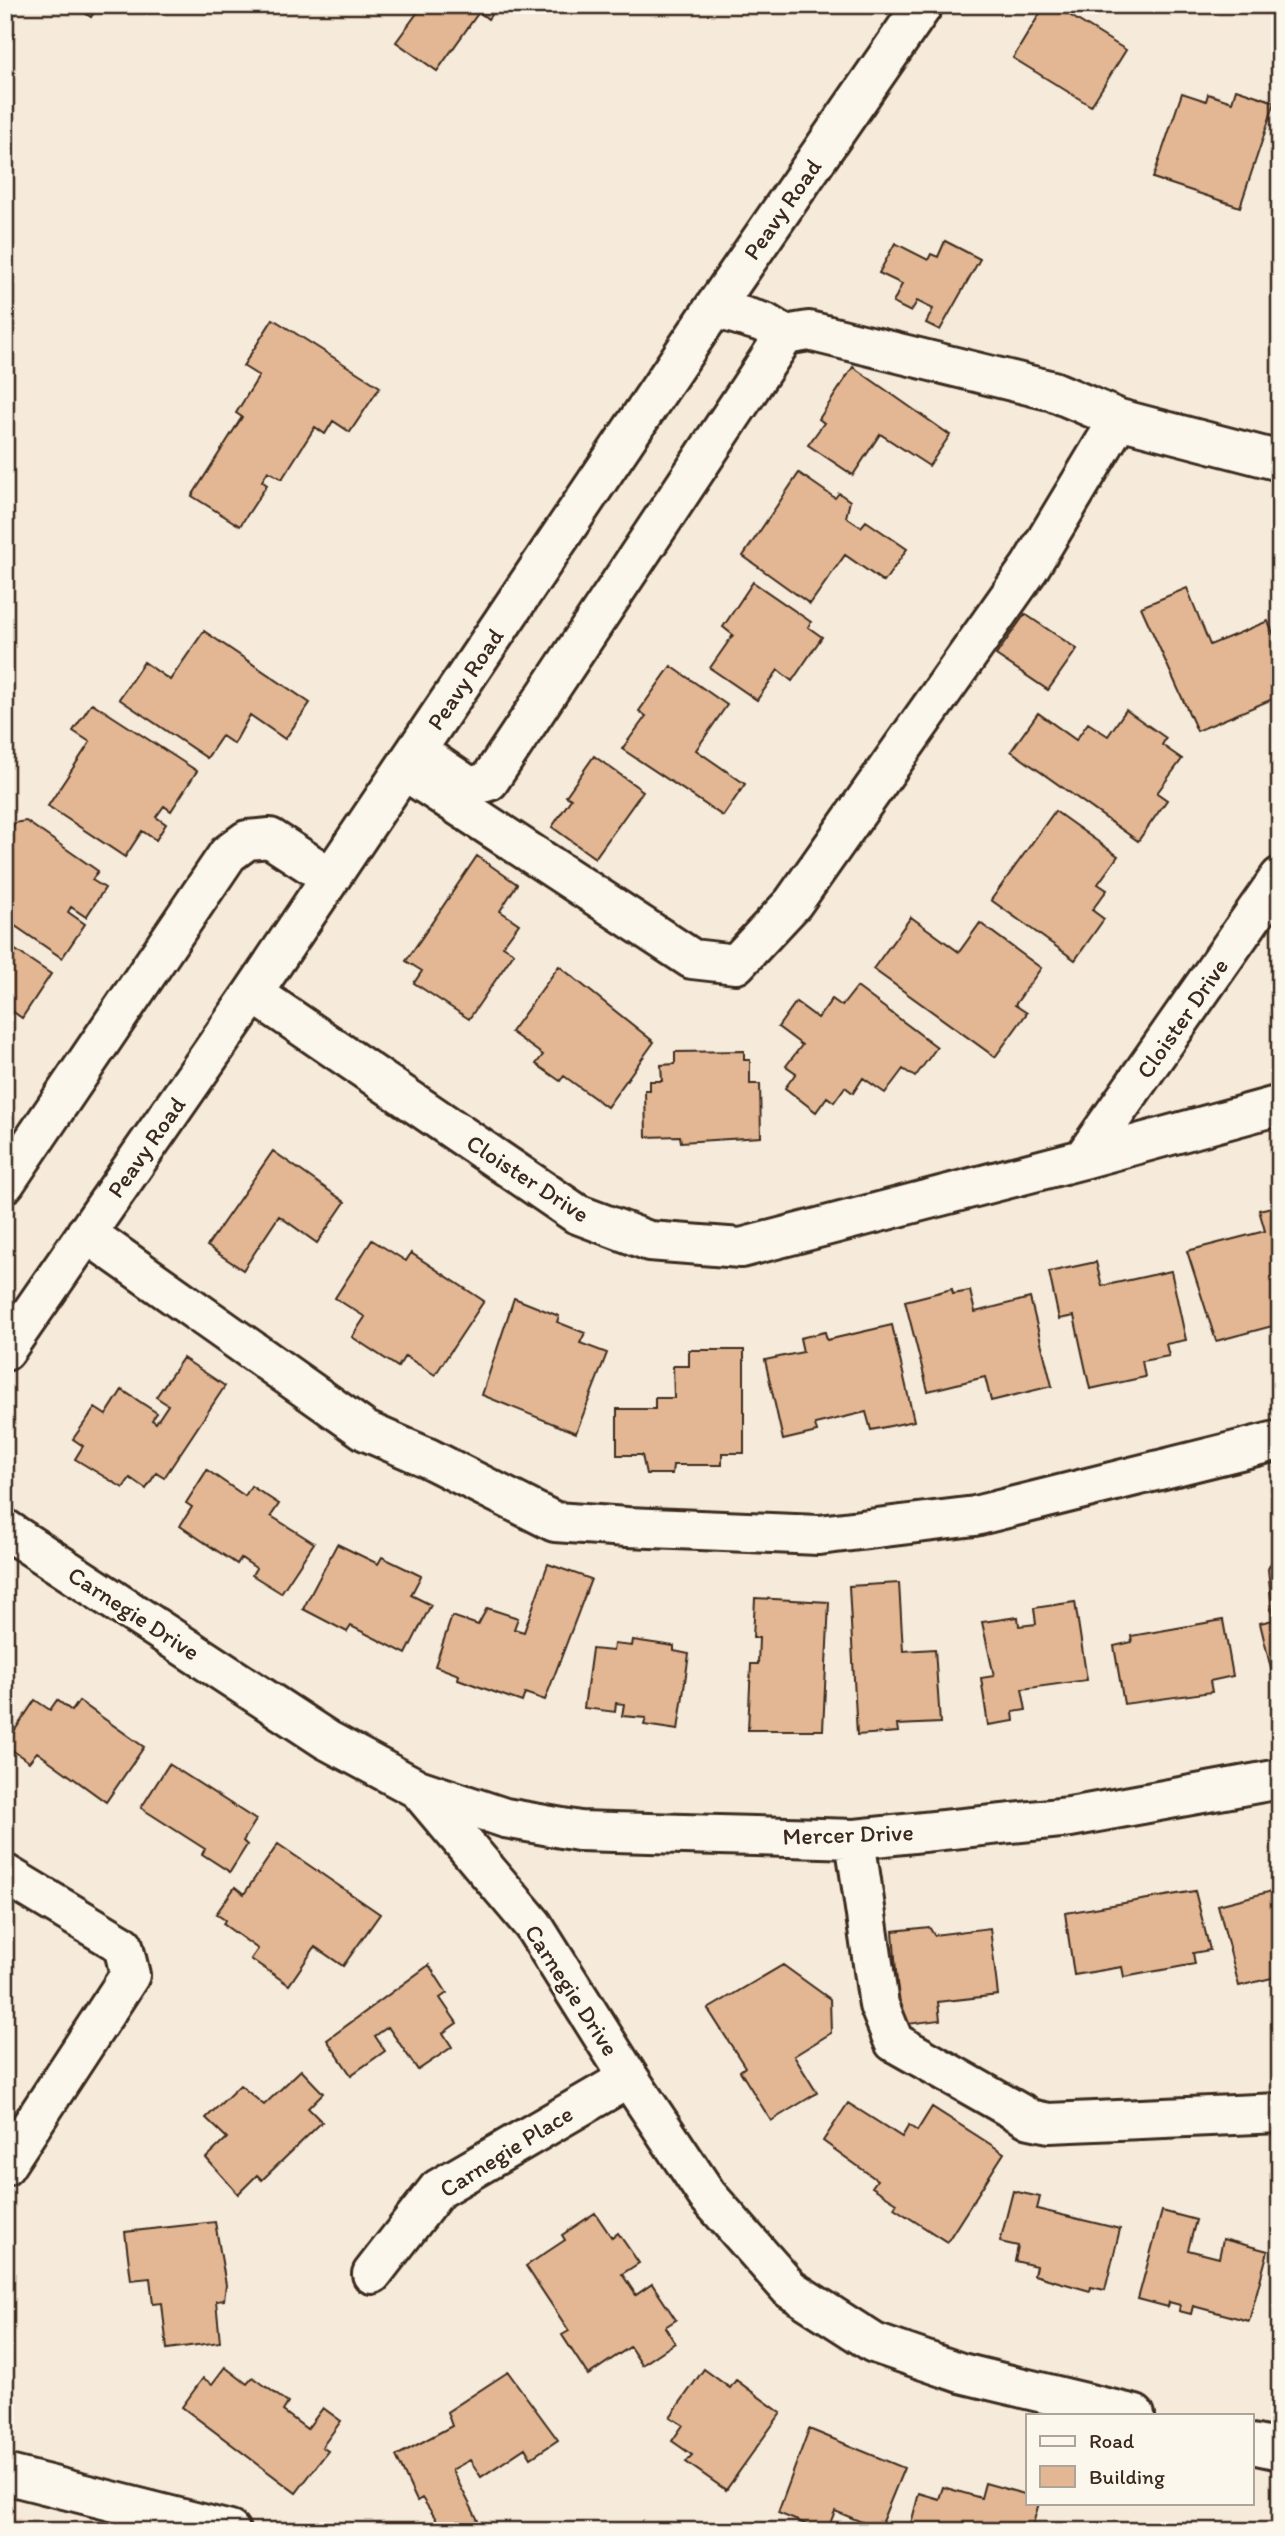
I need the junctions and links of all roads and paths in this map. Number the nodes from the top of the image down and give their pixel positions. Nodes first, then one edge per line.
1 (923, 5) edge
2 (714, 308) junction
3 (785, 335) junction
4 (1119, 419) junction
5 (1280, 461) edge
6 (411, 760) junction
7 (330, 877) junction
8 (1280, 877) edge
9 (253, 993) junction
10 (1280, 1105) edge
11 (1083, 1159) junction
12 (5, 1183) edge
13 (86, 1233) junction
14 (5, 1351) edge
15 (1280, 1440) edge
16 (5, 1529) edge
17 (1280, 1780) edge
18 (418, 1789) junction
19 (855, 1839) junction
20 (5, 1874) edge
21 (629, 2078) junction
22 (1280, 2112) edge
23 (5, 2166) edge
24 (372, 2274) dead end
25 (1131, 2414) edge
26 (1254, 2444) edge
27 (1280, 2450) edge
28 (5, 2474) edge
29 (230, 2531) edge

1 - 2 street, Peavy Road
2 - 3 street
2 - 6 street, Peavy Road
3 - 4 street
3 - 6 street
4 - 5 street
4 - 6 street
6 - 7 street, Peavy Road
7 - 9 street, Peavy Road
7 - 12 street
8 - 11 street, Cloister Drive
9 - 11 street, Cloister Drive
9 - 13 street, Peavy Road
10 - 11 street, Cloister Drive
13 - 14 street, Peavy Road
13 - 15 street
16 - 18 street, Carnegie Drive
17 - 19 street, Mercer Drive
18 - 19 street, Mercer Drive
18 - 21 street, Carnegie Drive
19 - 22 street
20 - 23 street
21 - 24 street, Carnegie Place
21 - 25 street, Carnegie Drive
26 - 27 street
28 - 29 street

